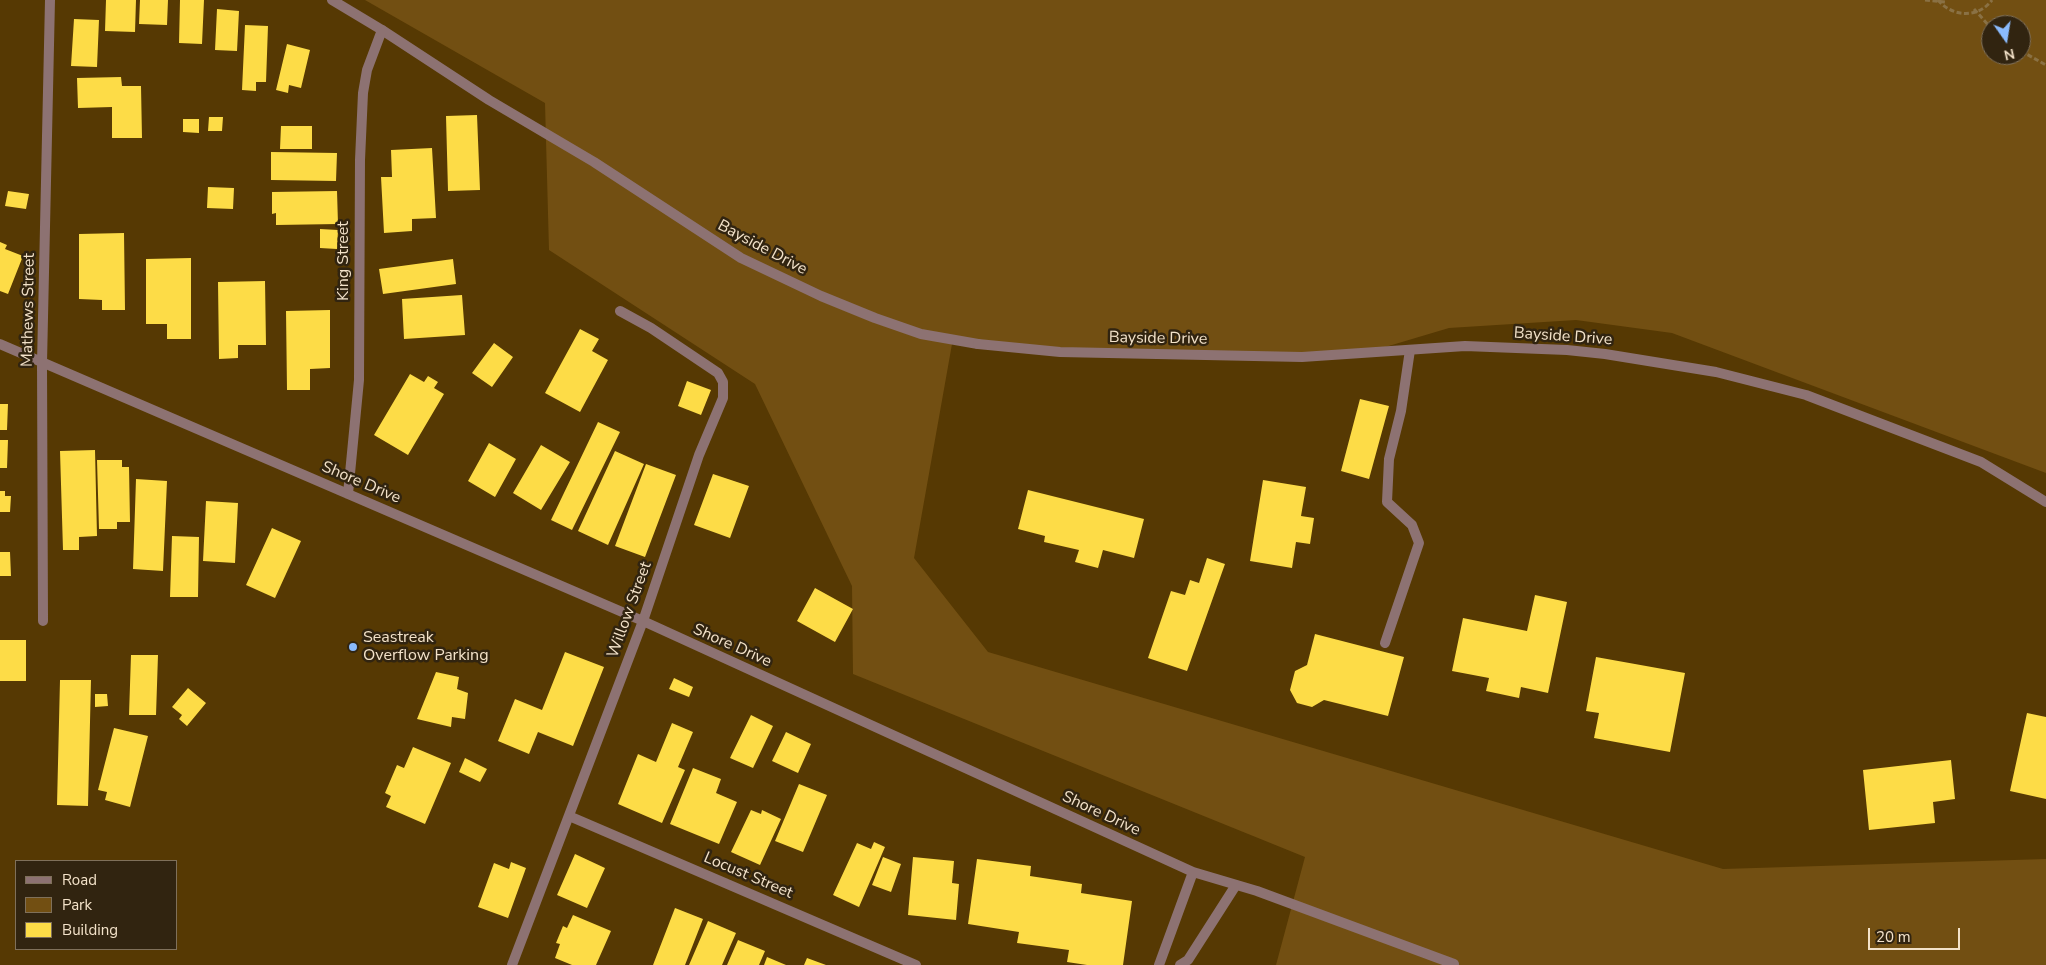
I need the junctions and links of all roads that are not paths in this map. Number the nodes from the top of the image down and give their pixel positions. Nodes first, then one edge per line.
1 (50, 0) edge
2 (332, 0) edge
3 (382, 30) junction
4 (620, 311) dead end
5 (0, 344) edge
6 (1410, 350) junction
7 (42, 362) junction
8 (348, 494) junction
9 (2046, 502) edge
10 (43, 622) dead end
11 (643, 622) junction
12 (1385, 643) dead end
13 (569, 816) junction
14 (1193, 872) junction
15 (1236, 885) junction
16 (512, 965) edge
17 (916, 965) edge
18 (1159, 965) edge
19 (1180, 965) edge
20 (1454, 965) edge

1 - 7 street, Mathews Street
2 - 3 street, Bayside Drive
3 - 6 street, Bayside Drive
3 - 8 street, King Street
4 - 11 street, Willow Street
5 - 7 street, Shore Drive
6 - 9 street, Bayside Drive
6 - 12 street
7 - 8 street, Shore Drive
7 - 10 street, Mathews Street
8 - 11 street, Shore Drive
11 - 13 street, Willow Street
11 - 14 street, Shore Drive
13 - 16 street, Willow Street
13 - 17 street, Locust Street
14 - 15 street, Shore Drive
14 - 18 street
15 - 19 street
15 - 20 street, Shore Drive

